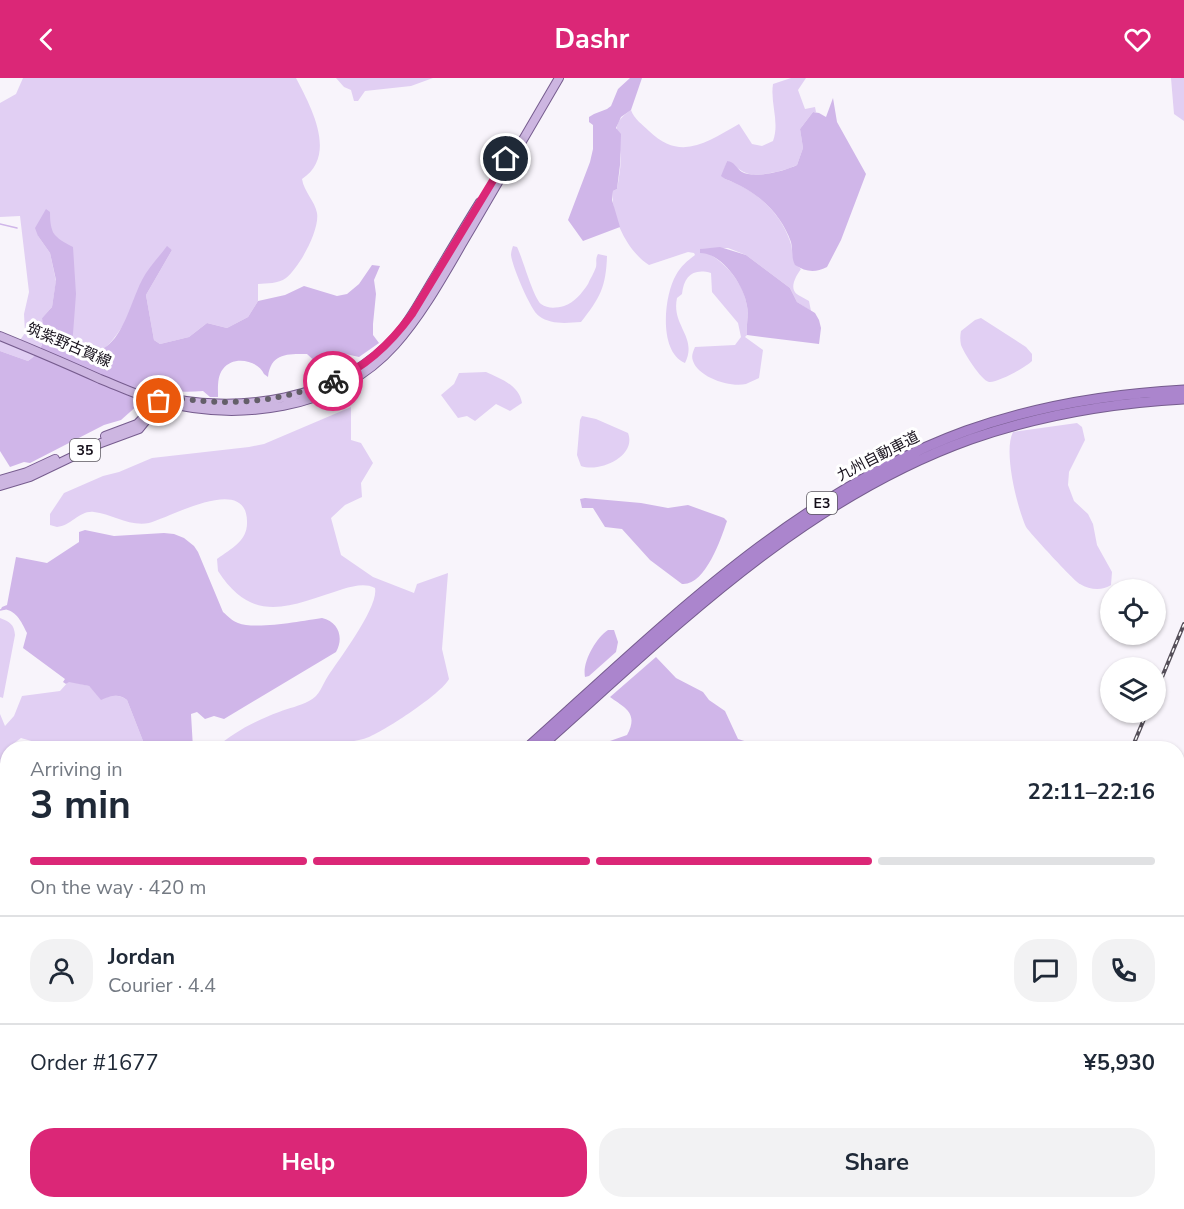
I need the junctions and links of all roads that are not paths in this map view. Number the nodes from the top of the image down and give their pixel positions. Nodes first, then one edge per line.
1 (553, 78) edge
2 (560, 78) edge
3 (0, 330) edge
4 (0, 336) edge
5 (32, 347) junction
6 (1184, 390) edge
7 (158, 399) junction
8 (1184, 399) edge
9 (0, 480) edge
10 (0, 486) edge
11 (535, 741) edge
12 (547, 741) edge

1 - 7 main road, 筑紫野古賀線
2 - 7 main road, 筑紫野古賀線
3 - 5 main road, 筑紫野古賀線
4 - 5 main road, 筑紫野古賀線
5 - 7 main road, 筑紫野古賀線
6 - 11 highway, 九州自動車道 / E3
7 - 9 main road, 35
7 - 10 main road, 35
8 - 12 highway, 九州自動車道 / E3

